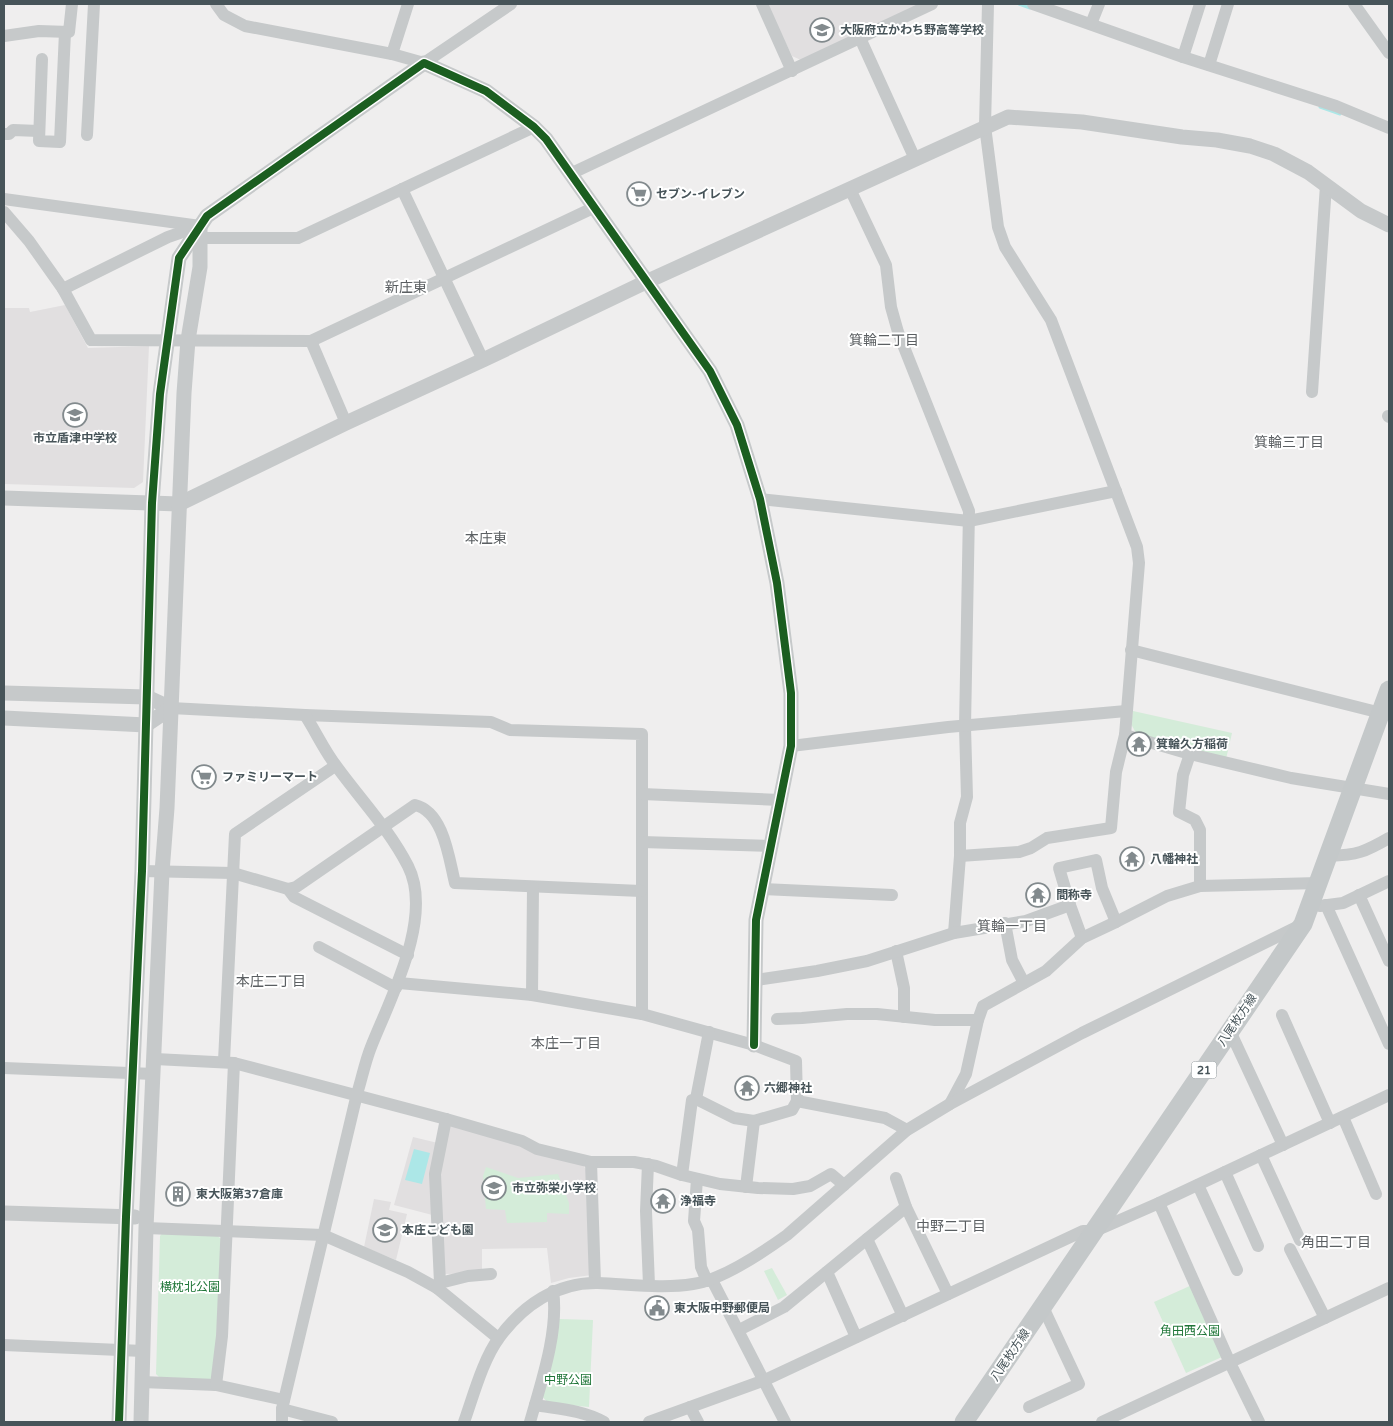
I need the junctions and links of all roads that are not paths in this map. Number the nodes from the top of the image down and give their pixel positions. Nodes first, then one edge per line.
1 (72, 4) edge
2 (94, 4) edge
3 (216, 4) edge
4 (408, 4) edge
5 (511, 4) edge
6 (762, 4) edge
7 (932, 4) edge
8 (988, 4) edge
9 (1033, 4) edge
10 (1099, 4) edge
11 (1200, 4) edge
12 (1228, 4) edge
13 (1354, 4) edge
14 (1068, 10) edge
15 (1091, 24) junction
16 (65, 32) junction
17 (4, 36) edge
18 (860, 38) junction
19 (392, 54) junction
20 (1389, 54) edge
21 (1183, 57) junction
22 (42, 59) dead end
23 (424, 63) junction
24 (1210, 65) junction
25 (792, 70) junction
26 (985, 126) junction
27 (534, 127) junction
28 (1389, 128) edge
29 (39, 131) junction
30 (4, 134) edge
31 (87, 135) dead end
32 (915, 159) junction
33 (570, 174) junction
34 (1326, 185) junction
35 (402, 189) junction
36 (850, 189) junction
37 (4, 200) edge
38 (593, 208) junction
39 (4, 212) edge
40 (1389, 225) edge
41 (200, 232) junction
42 (443, 278) junction
43 (648, 281) junction
44 (63, 289) junction
45 (167, 340) junction
46 (188, 340) junction
47 (310, 341) junction
48 (484, 360) junction
49 (1312, 392) dead end
50 (346, 423) junction
51 (1116, 492) junction
52 (4, 498) edge
53 (760, 499) junction
54 (152, 503) junction
55 (179, 504) junction
56 (969, 521) junction
57 (1131, 650) junction
58 (1389, 690) edge
59 (4, 693) edge
60 (147, 697) junction
61 (171, 708) junction
62 (1126, 711) junction
63 (1380, 714) junction
64 (306, 715) junction
65 (4, 718) edge
66 (146, 725) junction
67 (965, 727) junction
68 (1125, 735) junction
69 (791, 746) junction
70 (1190, 754) junction
71 (335, 766) junction
72 (1354, 788) junction
73 (642, 794) junction
74 (1389, 794) edge
75 (780, 800) junction
76 (384, 828) junction
77 (1389, 838) edge
78 (642, 842) junction
79 (771, 846) junction
80 (960, 856) junction
81 (1328, 856) junction
82 (142, 871) junction
83 (162, 872) junction
84 (233, 873) junction
85 (1389, 881) edge
86 (1319, 883) junction
87 (1200, 886) junction
88 (533, 887) junction
89 (288, 889) junction
90 (763, 889) junction
91 (641, 891) junction
92 (892, 894) dead end
93 (1359, 895) junction
94 (1070, 905) junction
95 (1313, 912) junction
96 (1116, 922) junction
97 (1005, 923) junction
98 (954, 933) junction
99 (1082, 938) junction
100 (319, 947) dead end
101 (896, 951) junction
102 (408, 955) junction
103 (1389, 961) edge
104 (756, 980) junction
105 (1024, 983) junction
106 (398, 985) junction
107 (532, 995) junction
108 (642, 1014) junction
109 (1282, 1015) dead end
110 (904, 1017) junction
111 (777, 1018) dead end
112 (978, 1020) junction
113 (1230, 1031) junction
114 (709, 1032) junction
115 (1389, 1044) edge
116 (754, 1045) junction
117 (229, 1062) junction
118 (154, 1066) junction
119 (4, 1068) edge
120 (132, 1073) junction
121 (357, 1094) junction
122 (1389, 1095) edge
123 (696, 1099) junction
124 (797, 1101) junction
125 (950, 1104) junction
126 (1343, 1117) junction
127 (446, 1119) junction
128 (754, 1121) junction
129 (1330, 1123) junction
130 (907, 1130) junction
131 (1283, 1145) junction
132 (1261, 1155) junction
133 (591, 1162) junction
134 (648, 1164) junction
135 (1226, 1172) junction
136 (682, 1175) junction
137 (696, 1178) junction
138 (896, 1178) dead end
139 (844, 1185) junction
140 (1198, 1185) junction
141 (746, 1187) junction
142 (1376, 1194) dead end
143 (1159, 1203) junction
144 (906, 1207) junction
145 (4, 1213) edge
146 (126, 1217) junction
147 (147, 1222) junction
148 (228, 1230) junction
149 (1095, 1231) junction
150 (323, 1235) junction
151 (867, 1239) junction
152 (1258, 1246) dead end
153 (1237, 1270) dead end
154 (828, 1272) junction
155 (491, 1274) dead end
156 (710, 1280) junction
157 (596, 1283) junction
158 (439, 1286) junction
159 (650, 1286) junction
160 (1389, 1288) edge
161 (553, 1291) junction
162 (948, 1294) junction
163 (1043, 1307) junction
164 (902, 1316) junction
165 (1325, 1318) junction
166 (739, 1330) junction
167 (856, 1337) junction
168 (498, 1338) junction
169 (4, 1345) edge
170 (123, 1350) junction
171 (143, 1351) junction
172 (1230, 1363) junction
173 (765, 1380) junction
174 (142, 1382) junction
175 (216, 1385) junction
176 (283, 1405) junction
177 (535, 1405) junction
178 (1029, 1407) dead end
179 (683, 1413) edge
180 (120, 1422) edge
181 (140, 1422) edge
182 (282, 1422) edge
183 (332, 1422) edge
184 (464, 1422) edge
185 (530, 1422) edge
186 (604, 1422) edge
187 (650, 1422) edge
188 (698, 1422) edge
189 (785, 1422) edge
190 (964, 1422) edge
191 (1102, 1422) edge
192 (1259, 1422) edge

1 - 16 street
2 - 31 street
3 - 19 street
4 - 19 street
5 - 23 street
6 - 25 street
7 - 18 street
8 - 26 street
9 - 14 street
10 - 15 street
11 - 21 street
12 - 24 street
13 - 20 street
14 - 15 street
15 - 21 street
16 - 17 street
16 - 29 street
18 - 25 street
18 - 32 street
19 - 23 street
21 - 24 street
22 - 29 street
23 - 27 street
23 - 41 street
24 - 28 street
25 - 33 street
26 - 32 street
26 - 34 street
26 - 51 street
27 - 33 street
27 - 35 street
29 - 30 street
32 - 36 street
33 - 38 street
34 - 40 street
34 - 49 street
35 - 41 street
35 - 42 street
36 - 43 street
36 - 56 street
37 - 41 street
38 - 42 street
38 - 43 street
39 - 44 street
41 - 44 street
41 - 45 street
41 - 46 street
42 - 47 street
42 - 48 street
43 - 48 street
43 - 53 street
44 - 45 street
45 - 46 street
45 - 54 street
46 - 47 street
46 - 55 street
47 - 50 street
48 - 50 street
50 - 55 street
51 - 56 street
51 - 57 street
52 - 54 street
53 - 56 street
53 - 69 street
54 - 55 street
54 - 60 street
55 - 61 street
56 - 67 street
57 - 62 street
57 - 63 street
58 - 63 main road, 八尾枚方線 / 21
59 - 60 street
60 - 61 street
60 - 66 street
61 - 64 street
61 - 66 street
61 - 83 street
62 - 67 street
62 - 68 street
63 - 72 main road, 八尾枚方線 / 21
64 - 71 street
64 - 73 street
65 - 66 street
66 - 82 street
67 - 69 street
67 - 80 street
68 - 70 street
68 - 80 street
69 - 75 street
70 - 72 street
70 - 87 street
71 - 76 street
71 - 84 street
72 - 74 street
72 - 81 main road, 八尾枚方線 / 21
73 - 75 street
73 - 78 street
75 - 79 street
76 - 88 street
76 - 89 street
76 - 102 street
77 - 81 street
78 - 79 street
78 - 91 street
79 - 90 street
80 - 98 street
81 - 86 main road, 八尾枚方線 / 21
82 - 83 street
82 - 120 street
83 - 84 street
83 - 118 street
84 - 89 street
84 - 117 street
85 - 93 street
86 - 87 street
86 - 95 main road, 八尾枚方線 / 21
87 - 96 street
88 - 91 street
88 - 107 street
89 - 102 street
90 - 92 street
90 - 104 street
91 - 108 street
93 - 95 street
93 - 103 street
94 - 96 street
94 - 97 street
94 - 99 street
95 - 113 main road, 八尾枚方線 / 21
95 - 115 street
95 - 125 street
96 - 99 street
97 - 98 street
97 - 105 street
98 - 101 street
99 - 105 street
100 - 106 street
101 - 104 street
101 - 110 street
102 - 106 street
104 - 116 street
105 - 112 street
106 - 107 street
106 - 121 street
107 - 108 street
108 - 114 street
109 - 129 street
110 - 111 street
110 - 112 street
112 - 125 street
113 - 131 street
113 - 149 main road, 八尾枚方線 / 21
114 - 116 street
114 - 123 street
116 - 124 street
117 - 118 street
117 - 121 street
117 - 148 street
118 - 120 street
118 - 147 street
119 - 120 street
120 - 146 street
121 - 127 street
121 - 150 street
122 - 126 street
123 - 128 street
123 - 136 street
124 - 128 street
124 - 130 street
125 - 130 street
126 - 129 street
126 - 142 street
127 - 133 street
127 - 158 street
128 - 141 street
129 - 131 street
130 - 139 street
131 - 132 street
132 - 135 street
132 - 165 street
133 - 134 street
133 - 157 street
134 - 136 street
134 - 159 street
135 - 140 street
135 - 152 street
136 - 137 street
137 - 141 street
137 - 156 street
138 - 144 street
139 - 141 street
139 - 156 street
140 - 143 street
140 - 153 street
143 - 149 street
143 - 172 street
144 - 151 street
144 - 162 street
145 - 146 street
146 - 147 street
146 - 170 street
147 - 148 street
147 - 171 street
148 - 150 street
148 - 175 street
149 - 162 street
149 - 163 main road, 八尾枚方線 / 21
150 - 158 street
150 - 176 street
151 - 154 street
151 - 164 street
154 - 166 street
154 - 167 street
155 - 158 street
156 - 159 street
156 - 166 street
157 - 159 street
157 - 161 street
158 - 168 street
160 - 165 street
161 - 168 street
161 - 177 street
162 - 164 street
163 - 178 street
163 - 190 main road, 八尾枚方線 / 21
164 - 167 street
165 - 172 street
166 - 173 street
167 - 173 street
168 - 184 street
169 - 170 street
170 - 171 street
170 - 180 street
171 - 174 street
172 - 191 street
172 - 192 street
173 - 179 street
173 - 189 street
174 - 175 street
174 - 181 street
175 - 176 street
176 - 182 street
176 - 183 street
177 - 185 street
177 - 186 street
179 - 187 street
179 - 188 street

